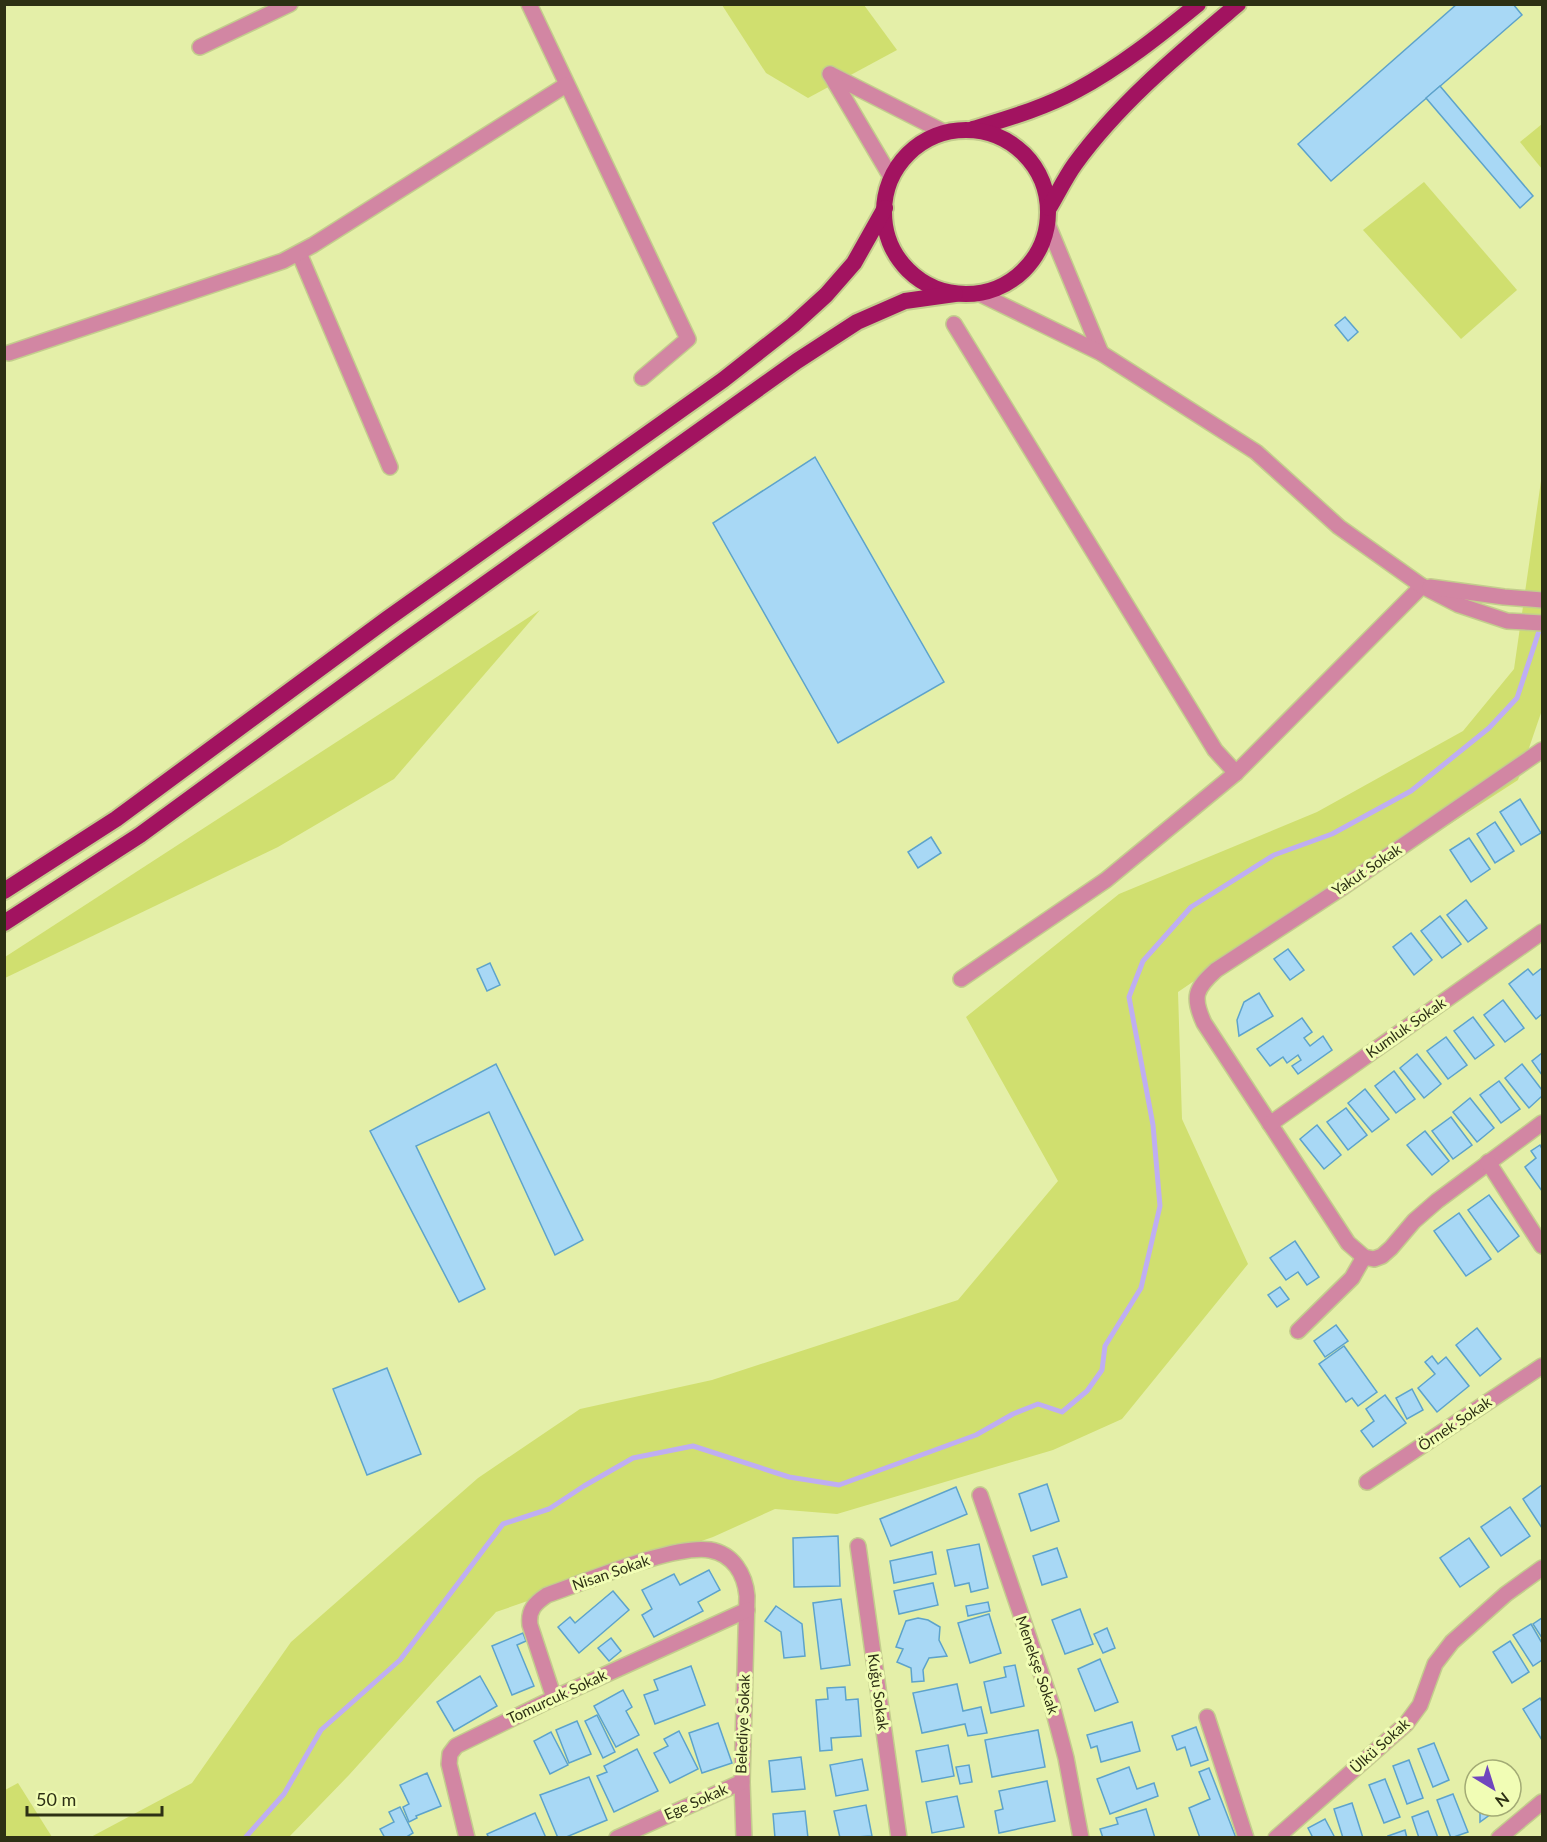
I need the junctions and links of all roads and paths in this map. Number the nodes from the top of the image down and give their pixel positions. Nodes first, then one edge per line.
1 (290, 4) edge
2 (529, 4) edge
3 (1198, 4) edge
4 (1238, 4) edge
5 (200, 47) dead end
6 (566, 85) junction
7 (972, 129) junction
8 (944, 132) junction
9 (891, 177) junction
10 (885, 208) junction
11 (1049, 208) junction
12 (1048, 225) junction
13 (299, 254) junction
14 (955, 294) junction
15 (980, 294) junction
16 (954, 324) dead end
17 (9, 353) dead end
18 (1101, 353) junction
19 (642, 378) dead end
20 (390, 467) dead end
21 (1422, 586) junction
22 (1542, 600) edge
23 (1542, 623) edge
24 (1542, 750) edge
25 (1236, 773) junction
26 (4, 891) edge
27 (4, 923) edge
28 (1542, 932) edge
29 (961, 979) dead end
30 (1542, 1123) edge
31 (1270, 1124) junction
32 (1488, 1162) junction
33 (1542, 1246) edge
34 (1364, 1257) junction
35 (1298, 1331) dead end
36 (1542, 1366) edge
37 (1366, 1482) dead end
38 (980, 1495) dead end
39 (858, 1546) dead end
40 (1542, 1568) edge
41 (747, 1610) junction
42 (554, 1698) junction
43 (1207, 1718) dead end
44 (742, 1782) junction
45 (1542, 1803) edge
46 (467, 1838) edge
47 (617, 1838) edge
48 (744, 1838) edge
49 (899, 1838) edge
50 (1081, 1838) edge
51 (1246, 1838) edge
52 (1276, 1838) edge
53 (1499, 1838) edge

1 - 5 street
2 - 6 street
3 - 7 highway
4 - 11 highway
6 - 13 street
6 - 19 street
7 - 8 highway
7 - 11 highway
8 - 9 highway
8 - 9 street
9 - 10 highway
10 - 14 highway
10 - 26 highway
11 - 12 highway
12 - 15 highway
12 - 18 street
13 - 17 street
13 - 20 street
14 - 15 highway
14 - 27 highway
15 - 18 street
16 - 25 street
18 - 21 street
21 - 22 street
21 - 23 street
21 - 25 street
24 - 31 street, Yakut Sokak
25 - 29 street
28 - 31 street, Kumluk Sokak
30 - 32 street
31 - 34 street
32 - 33 street
32 - 34 street
34 - 35 street
36 - 37 street, Örnek Sokak
38 - 50 street, Menekşe Sokak
39 - 49 street, Kuğu Sokak
40 - 52 street, Ülkü Sokak
41 - 42 street, Tomurcuk Sokak
41 - 42 street, Nisan Sokak
41 - 44 street, Belediye Sokak
42 - 46 street, Tomurcuk Sokak
43 - 51 street
44 - 47 street, Ege Sokak
44 - 48 street, Belediye Sokak
45 - 53 street

